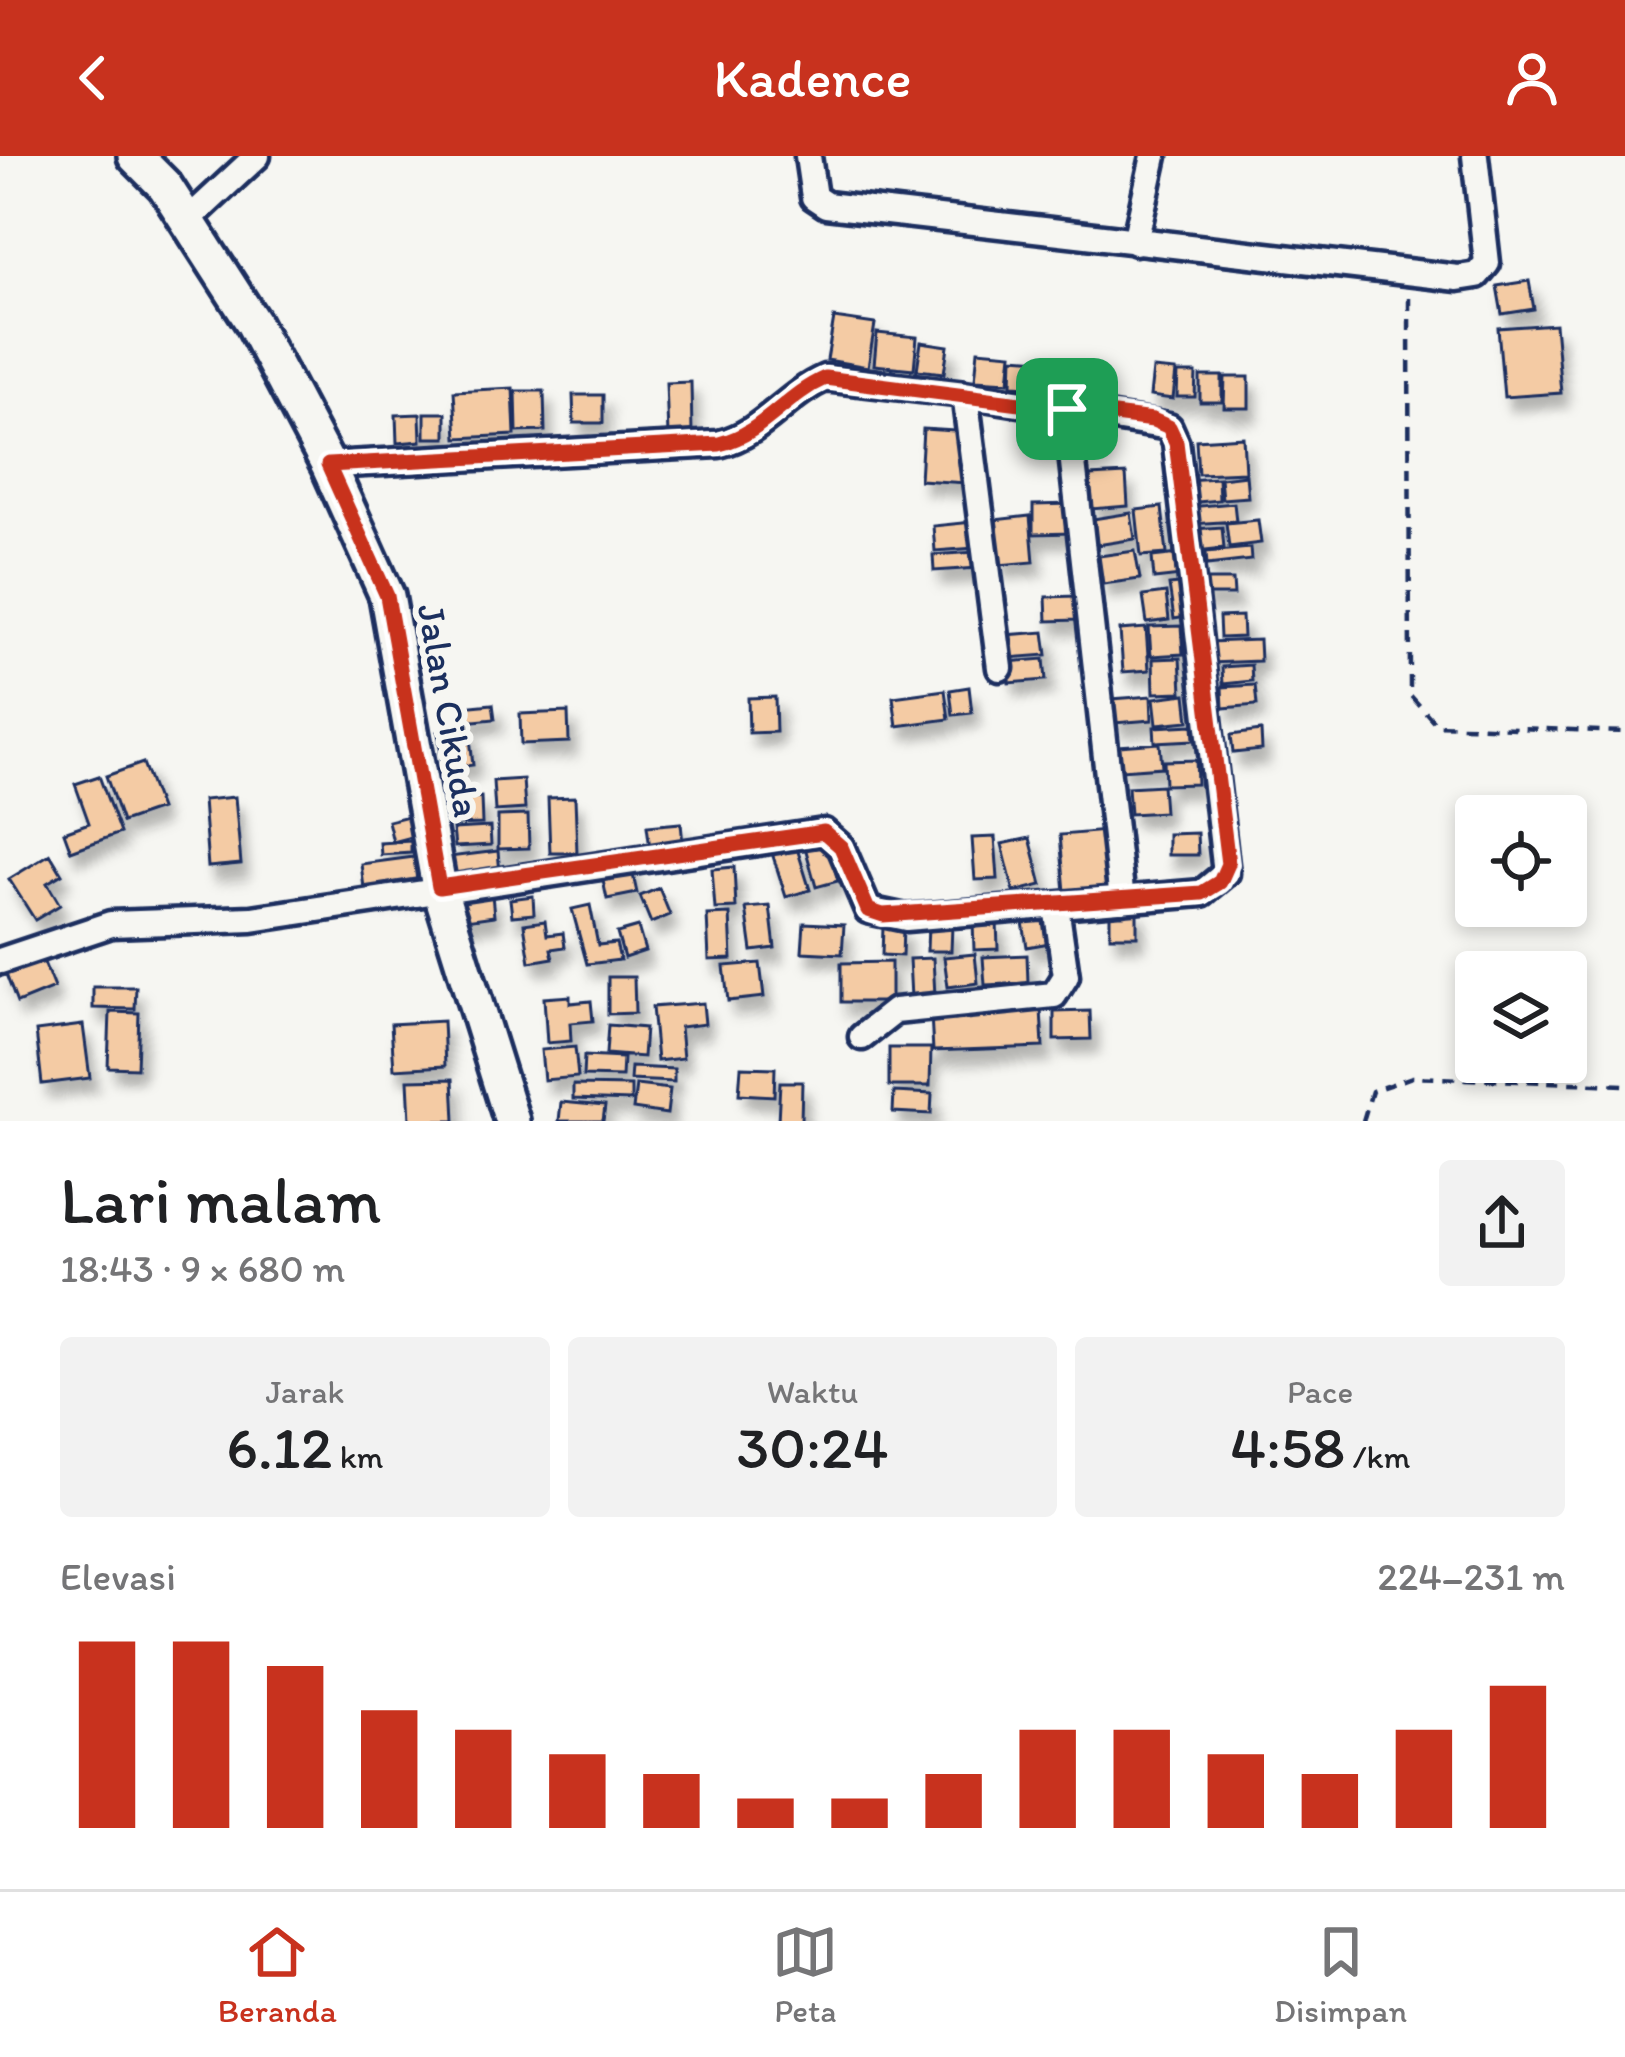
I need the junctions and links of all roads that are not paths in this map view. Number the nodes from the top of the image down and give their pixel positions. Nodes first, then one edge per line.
1 (135, 156) edge
2 (257, 156) edge
3 (808, 156) edge
4 (1154, 156) edge
5 (1475, 156) edge
6 (187, 221) junction
7 (1135, 242) junction
8 (965, 394) junction
9 (1067, 409) junction
10 (328, 465) junction
11 (1000, 668) dead end
12 (439, 887) junction
13 (1123, 900) junction
14 (1056, 906) junction
15 (0, 962) edge
16 (862, 1037) dead end
17 (512, 1121) edge

1 - 6 street, Jalan Cikuda
2 - 6 street
3 - 7 street
4 - 7 street
5 - 7 street
6 - 10 street, Jalan Cikuda
8 - 9 street
8 - 10 street
8 - 11 street
9 - 13 street
9 - 13 street
10 - 12 street, Jalan Cikuda
12 - 14 street
12 - 15 street
12 - 17 street, Jalan Cikuda
13 - 14 street
14 - 16 street

